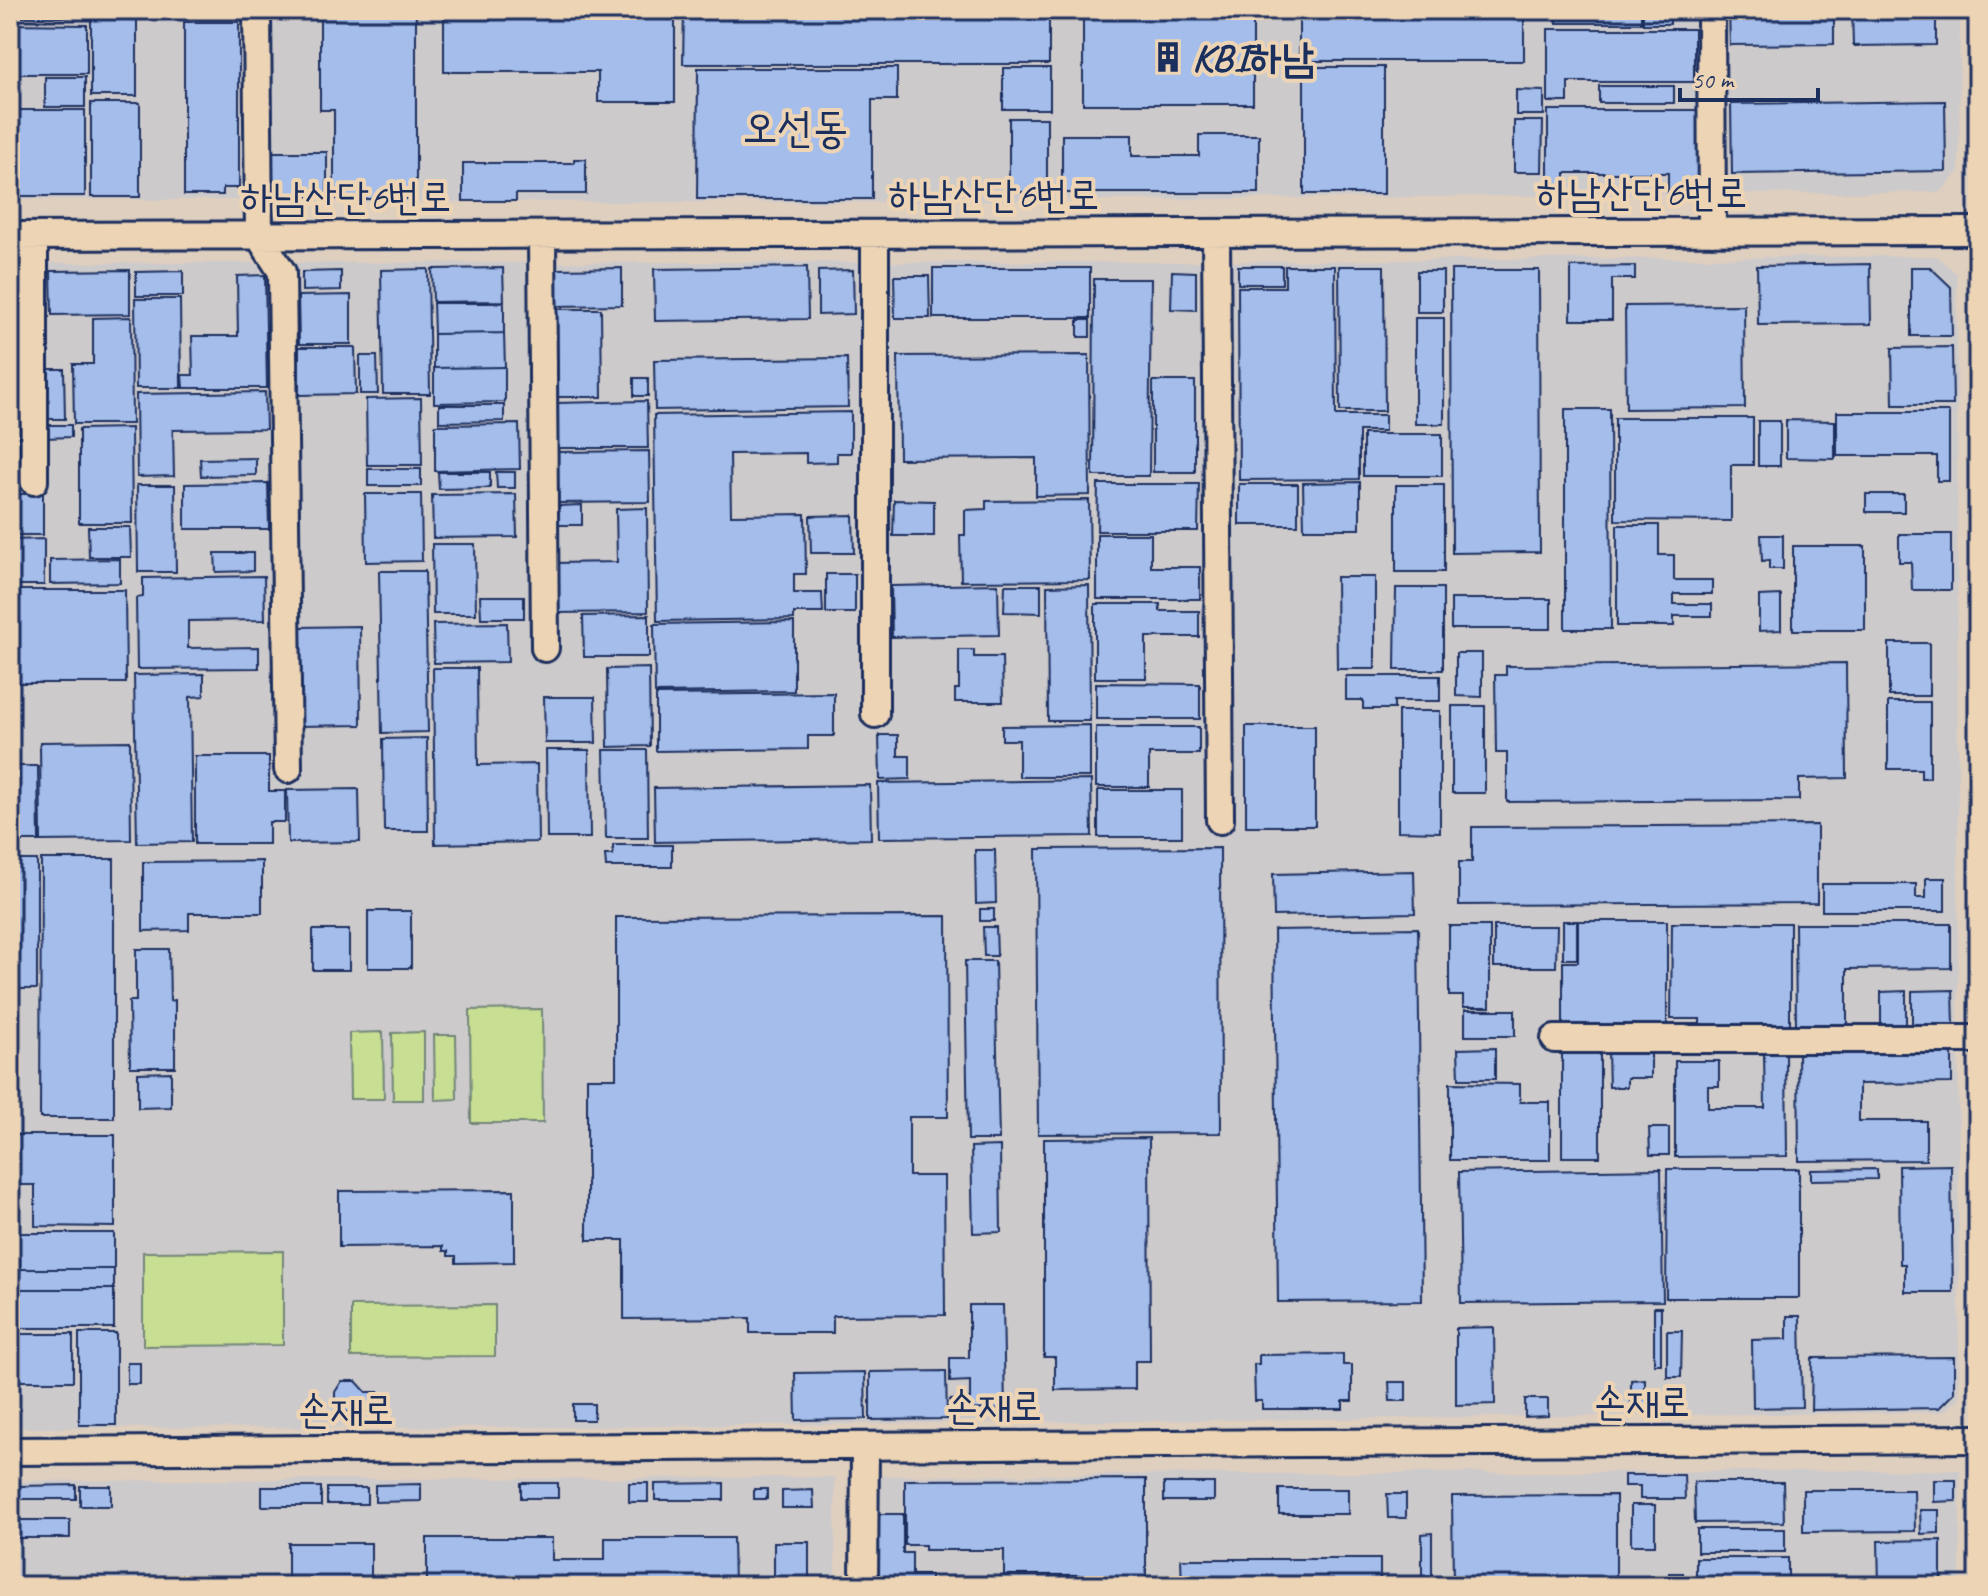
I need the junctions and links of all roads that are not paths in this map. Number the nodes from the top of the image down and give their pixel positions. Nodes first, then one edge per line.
1 (257, 10) edge
2 (1711, 10) edge
3 (1978, 231) edge
4 (1712, 232) junction
5 (875, 234) junction
6 (1216, 234) junction
7 (542, 235) junction
8 (22, 236) edge
9 (259, 236) junction
10 (34, 481) dead end
11 (545, 648) dead end
12 (875, 714) dead end
13 (288, 769) dead end
14 (1220, 820) dead end
15 (1555, 1039) dead end
16 (1978, 1039) edge
17 (1978, 1439) edge
18 (865, 1446) junction
19 (10, 1451) edge
20 (864, 1586) edge

1 - 9 street
2 - 4 street
3 - 4 street, 하남산단6번로
4 - 6 street, 하남산단6번로
5 - 6 street, 하남산단6번로
5 - 7 street, 하남산단6번로
5 - 12 street
6 - 14 street
7 - 9 street, 하남산단6번로
7 - 11 street
8 - 9 street, 하남산단6번로
8 - 10 street
9 - 13 street
15 - 16 street
17 - 18 street, 손재로
18 - 19 street, 손재로
18 - 20 street

